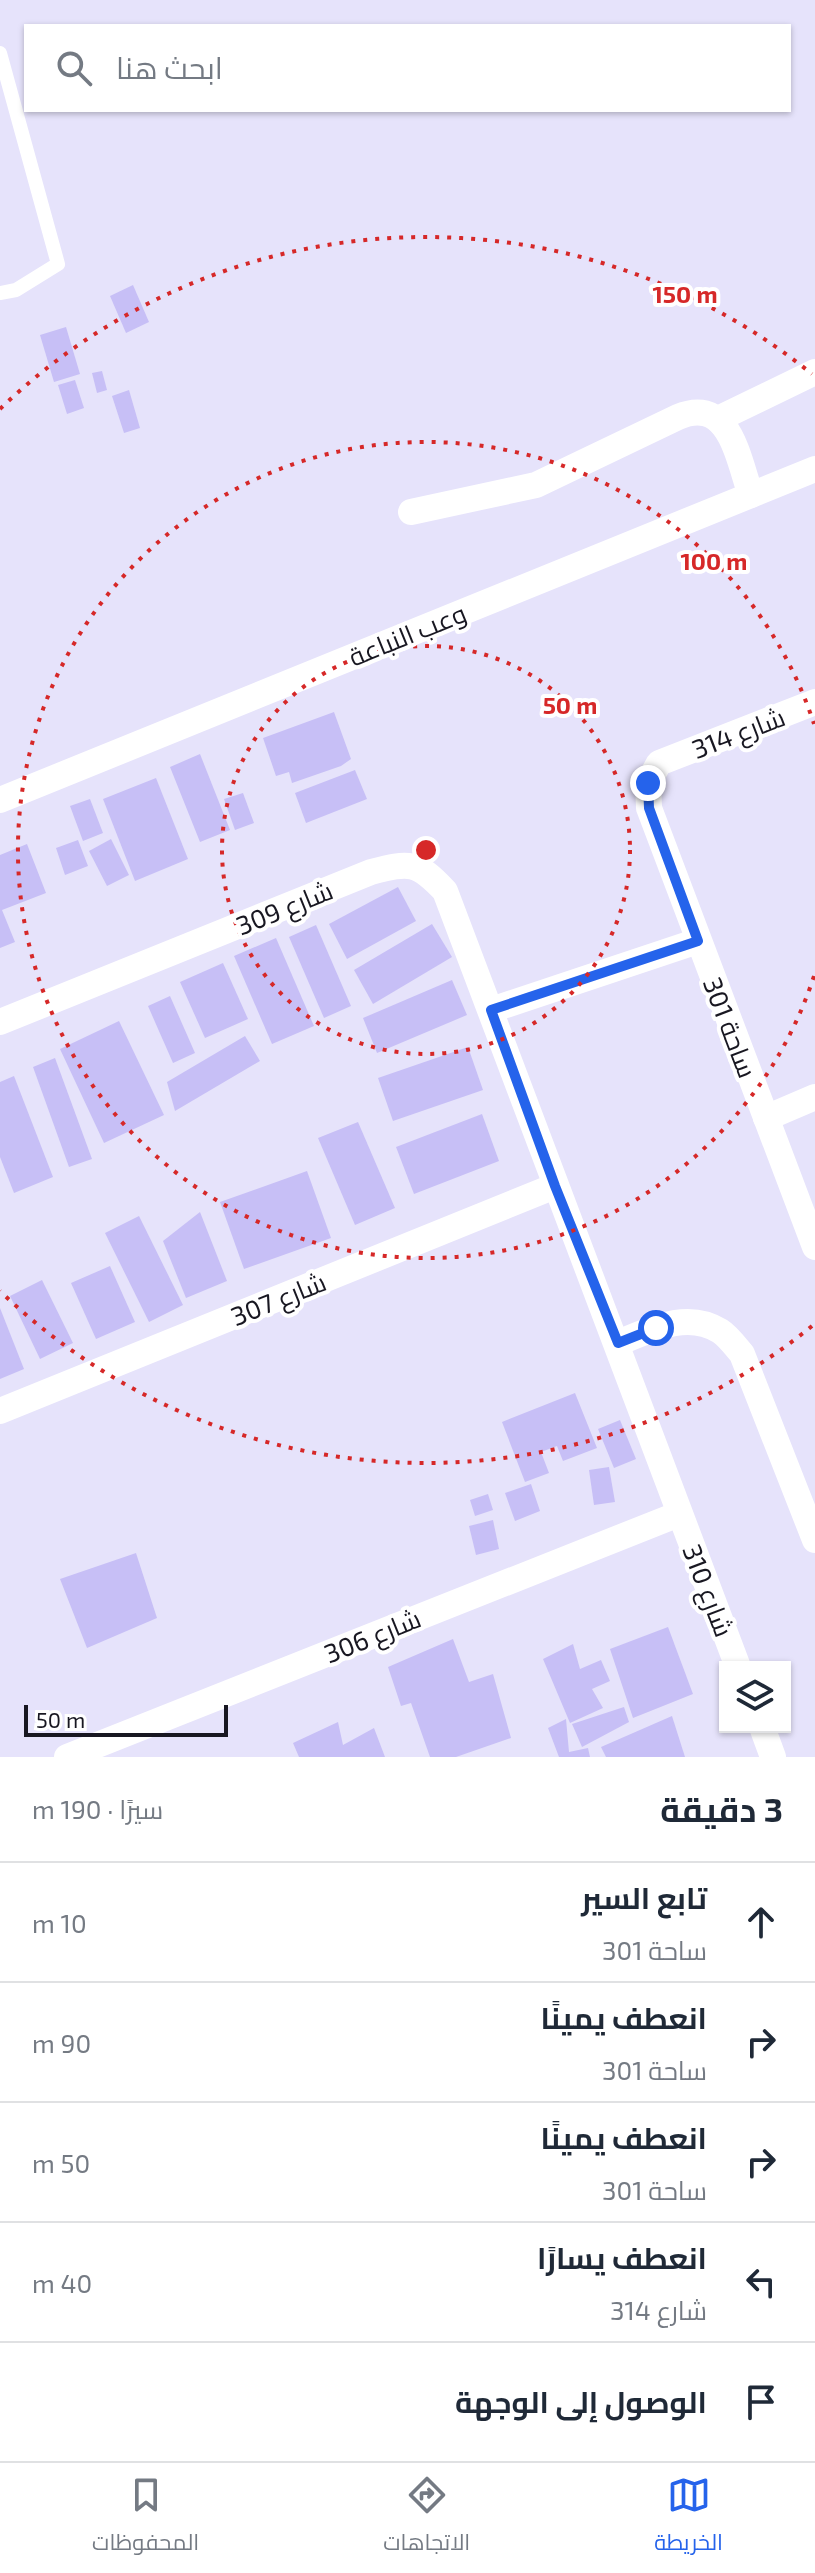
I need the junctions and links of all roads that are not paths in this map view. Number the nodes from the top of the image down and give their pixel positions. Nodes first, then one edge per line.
1 (0, 53) edge
2 (0, 293) edge
3 (815, 372) edge
4 (718, 419) junction
5 (815, 469) edge
6 (751, 495) junction
7 (411, 512) dead end
8 (815, 702) edge
9 (0, 800) edge
10 (698, 941) junction
11 (491, 1010) junction
12 (0, 1022) edge
13 (815, 1097) edge
14 (766, 1118) junction
15 (555, 1186) junction
16 (815, 1247) edge
17 (618, 1343) junction
18 (0, 1411) edge
19 (679, 1514) junction
20 (815, 1540) edge
21 (736, 1661) edge
22 (764, 1733) edge
23 (84, 1754) edge
24 (773, 1757) edge

1 - 2 lane
3 - 4 street
4 - 6 street
4 - 7 street
5 - 6 street, وعب النباعة
6 - 9 street, وعب النباعة
8 - 10 street, شارع 314
10 - 11 street
10 - 14 street, ساحة 301
11 - 12 street, شارع 309
11 - 15 street
13 - 14 street
14 - 16 street, ساحة 301
15 - 17 street
15 - 18 street, شارع 307
17 - 19 street
17 - 20 street
19 - 21 street, شارع 310
19 - 23 street, شارع 306
22 - 24 street

